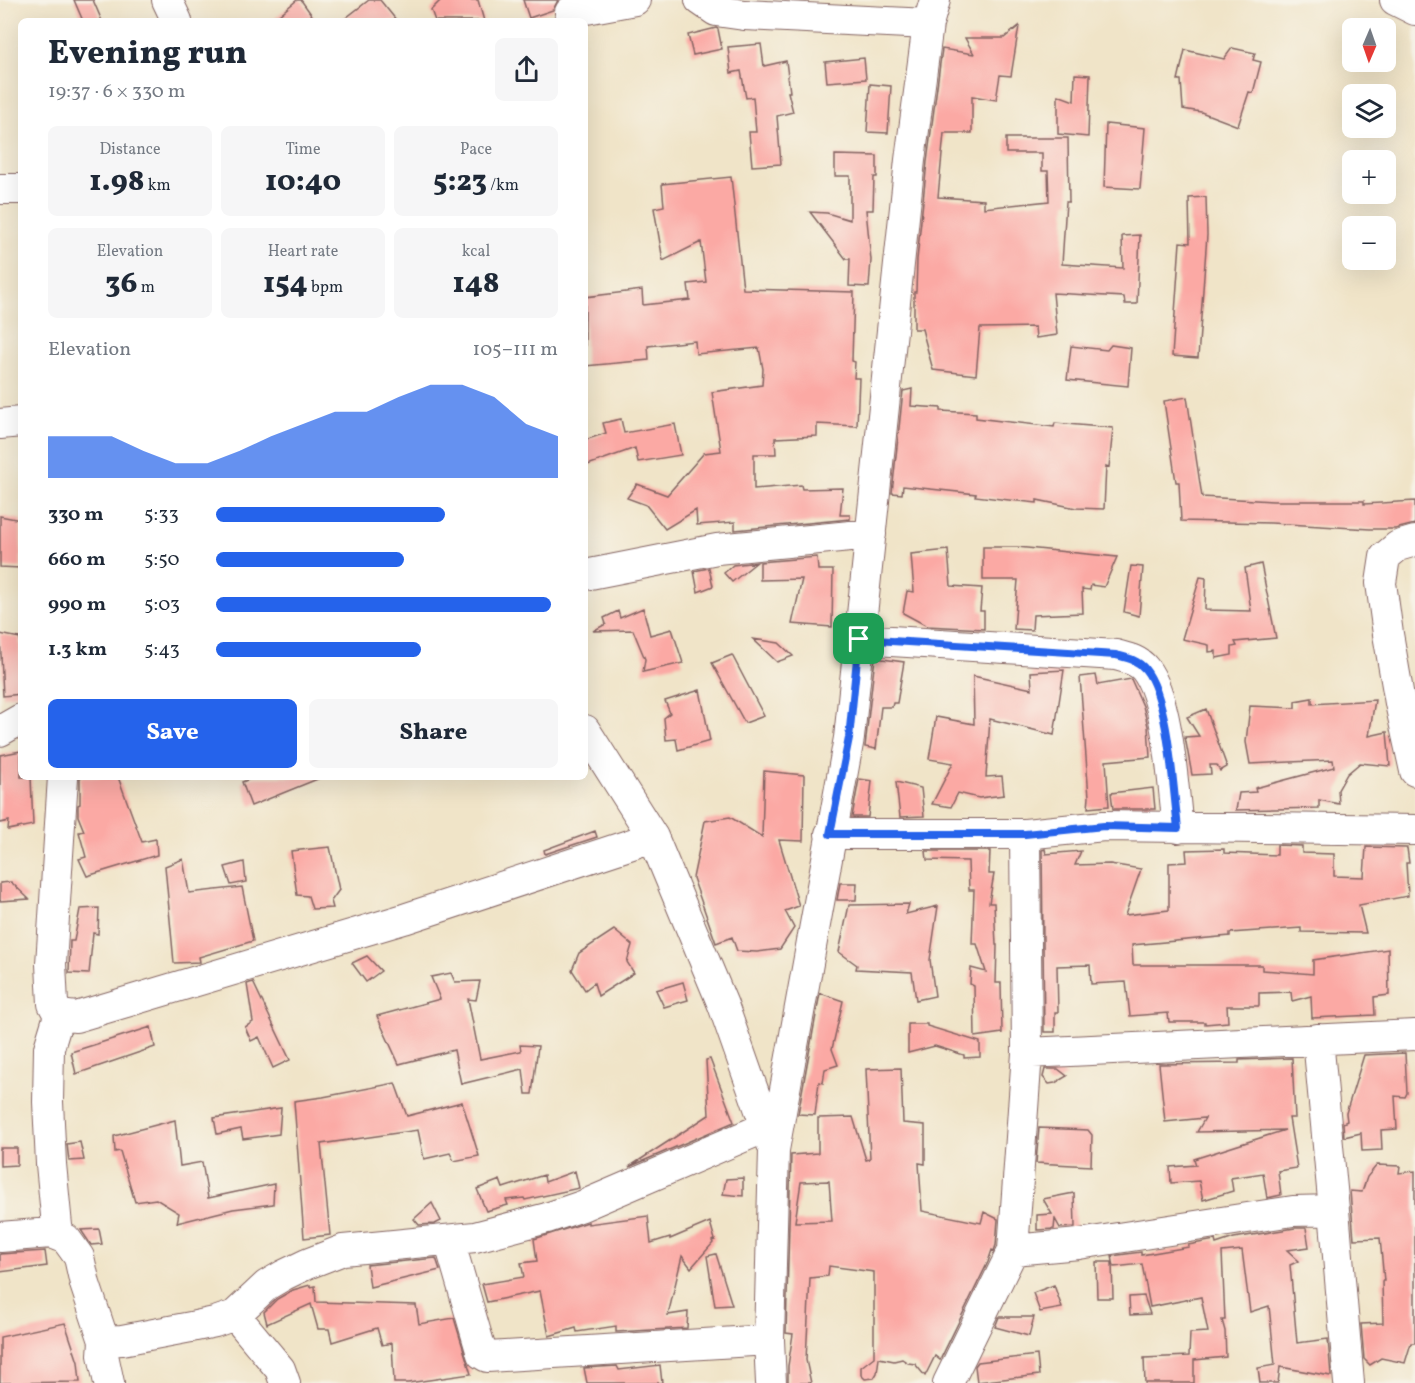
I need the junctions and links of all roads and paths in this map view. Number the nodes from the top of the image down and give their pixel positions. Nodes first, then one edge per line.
1 (167, 0) edge
2 (635, 0) edge
3 (699, 0) edge
4 (1395, 0) edge
5 (1415, 10) edge
6 (570, 12) dead end
7 (932, 12) edge
8 (176, 18) edge
9 (0, 189) edge
10 (18, 189) edge
11 (18, 422) edge
12 (0, 424) edge
13 (871, 534) junction
14 (1415, 541) edge
15 (588, 574) edge
16 (859, 639) junction
17 (18, 721) edge
18 (0, 731) edge
19 (588, 735) edge
20 (1415, 771) edge
21 (63, 780) edge
22 (1178, 828) junction
23 (1415, 830) edge
24 (830, 834) junction
25 (1025, 834) junction
26 (653, 837) junction
27 (59, 1015) junction
28 (1415, 1035) edge
29 (1318, 1039) junction
30 (1027, 1053) junction
31 (770, 1138) junction
32 (1334, 1210) junction
33 (58, 1236) junction
34 (0, 1237) edge
35 (449, 1240) junction
36 (1013, 1250) junction
37 (235, 1315) junction
38 (769, 1340) junction
39 (104, 1341) junction
40 (109, 1383) edge
41 (285, 1383) edge
42 (771, 1383) edge
43 (948, 1383) edge
44 (1349, 1383) edge

1 - 8 street
2 - 6 street
3 - 7 street
4 - 5 street
7 - 13 street
9 - 10 street
11 - 12 street
13 - 15 street
13 - 16 street
14 - 20 street
16 - 22 street
16 - 24 street
17 - 18 street
19 - 26 street
21 - 27 street
22 - 23 street
22 - 25 street
24 - 25 street
24 - 31 street
25 - 30 street
26 - 27 street
26 - 31 street
27 - 33 street
28 - 29 street
29 - 30 street
29 - 32 street
30 - 36 street
31 - 35 street
31 - 38 street
32 - 36 street
32 - 44 street
33 - 34 street
33 - 39 street
35 - 37 street
35 - 38 street
36 - 43 street
37 - 39 street
37 - 41 street
38 - 42 street
39 - 40 street

